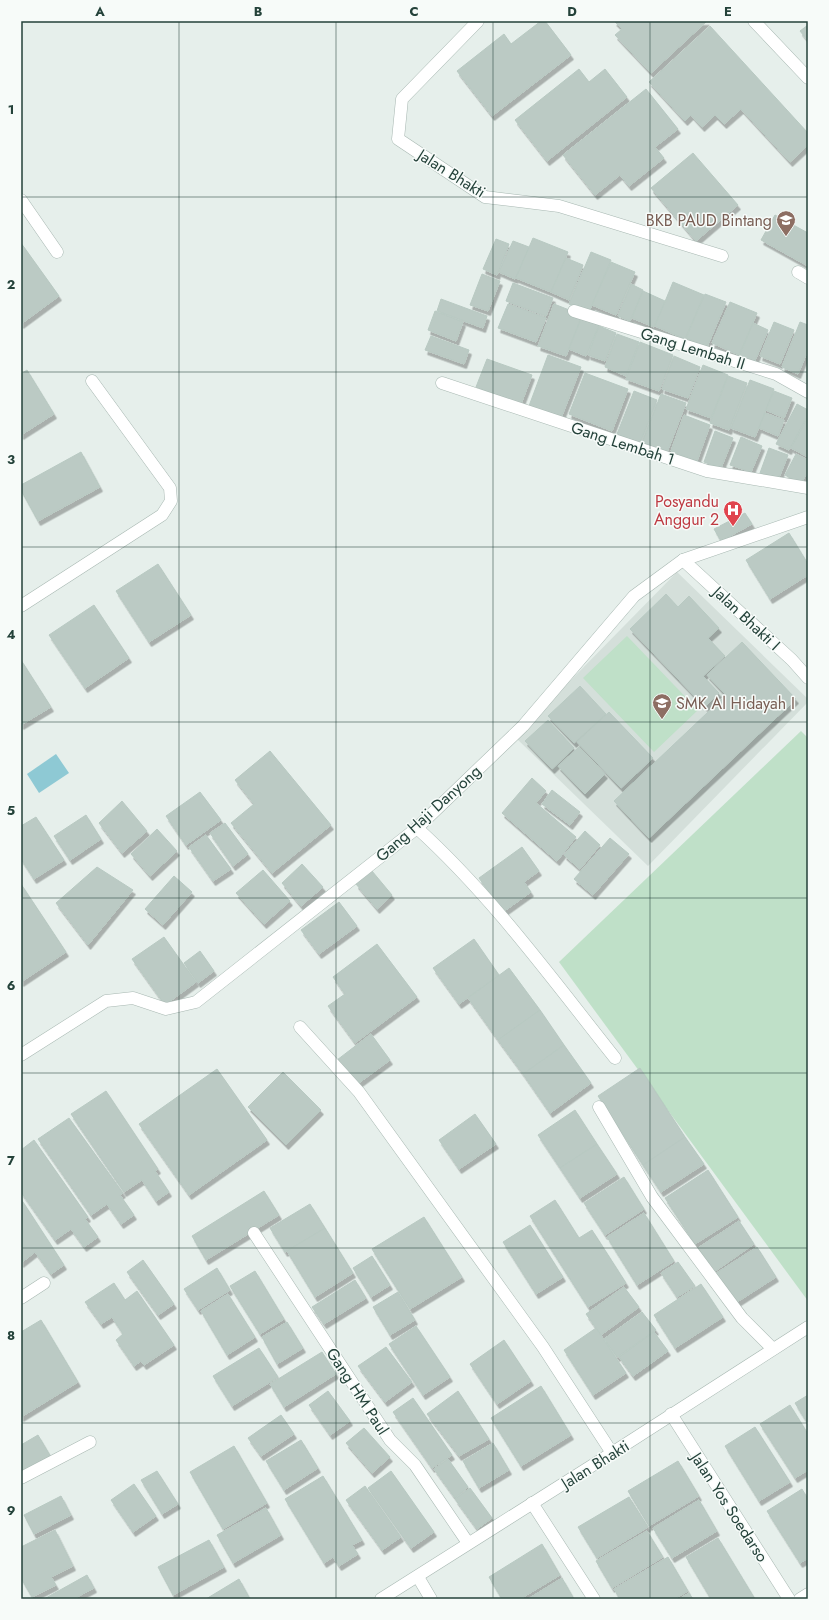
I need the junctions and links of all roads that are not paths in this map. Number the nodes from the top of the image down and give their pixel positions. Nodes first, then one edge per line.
1 (478, 21) edge
2 (754, 21) edge
3 (808, 78) edge
4 (21, 200) edge
5 (57, 252) dead end
6 (722, 256) dead end
7 (574, 312) dead end
8 (92, 381) dead end
9 (442, 383) dead end
10 (808, 392) edge
11 (808, 488) edge
12 (808, 517) edge
13 (684, 560) junction
14 (21, 606) edge
15 (808, 678) edge
16 (418, 828) junction
17 (300, 1027) dead end
18 (21, 1055) edge
19 (615, 1058) dead end
20 (598, 1107) dead end
21 (254, 1233) dead end
22 (44, 1283) dead end
23 (21, 1298) edge
24 (808, 1327) edge
25 (773, 1349) junction
26 (671, 1414) junction
27 (90, 1442) dead end
28 (612, 1454) junction
29 (21, 1478) edge
30 (532, 1503) junction
31 (468, 1543) junction
32 (418, 1577) junction
33 (808, 1594) edge
34 (381, 1599) edge
35 (431, 1599) edge
36 (594, 1599) edge
37 (789, 1599) edge
38 (800, 1599) edge

1 - 6 street, Jalan Bhakti
2 - 3 street
4 - 5 street
7 - 10 street, Gang Lembah II
8 - 14 street
9 - 11 street, Gang Lembah 1
12 - 13 street, Gang Haji Danyong
13 - 15 street, Jalan Bhakti I
13 - 16 street, Gang Haji Danyong
16 - 18 street, Gang Haji Danyong
16 - 19 street
17 - 28 street
20 - 25 street
21 - 31 street, Gang HM Paul
22 - 23 street
24 - 25 street, Jalan Bhakti
25 - 26 street, Jalan Bhakti
26 - 28 street, Jalan Bhakti
26 - 37 street, Jalan Yos Soedarso
27 - 29 street
28 - 30 street, Jalan Bhakti
30 - 31 street, Jalan Bhakti
30 - 36 street
31 - 32 street, Jalan Bhakti
32 - 34 street, Jalan Bhakti
32 - 35 street
33 - 38 street

